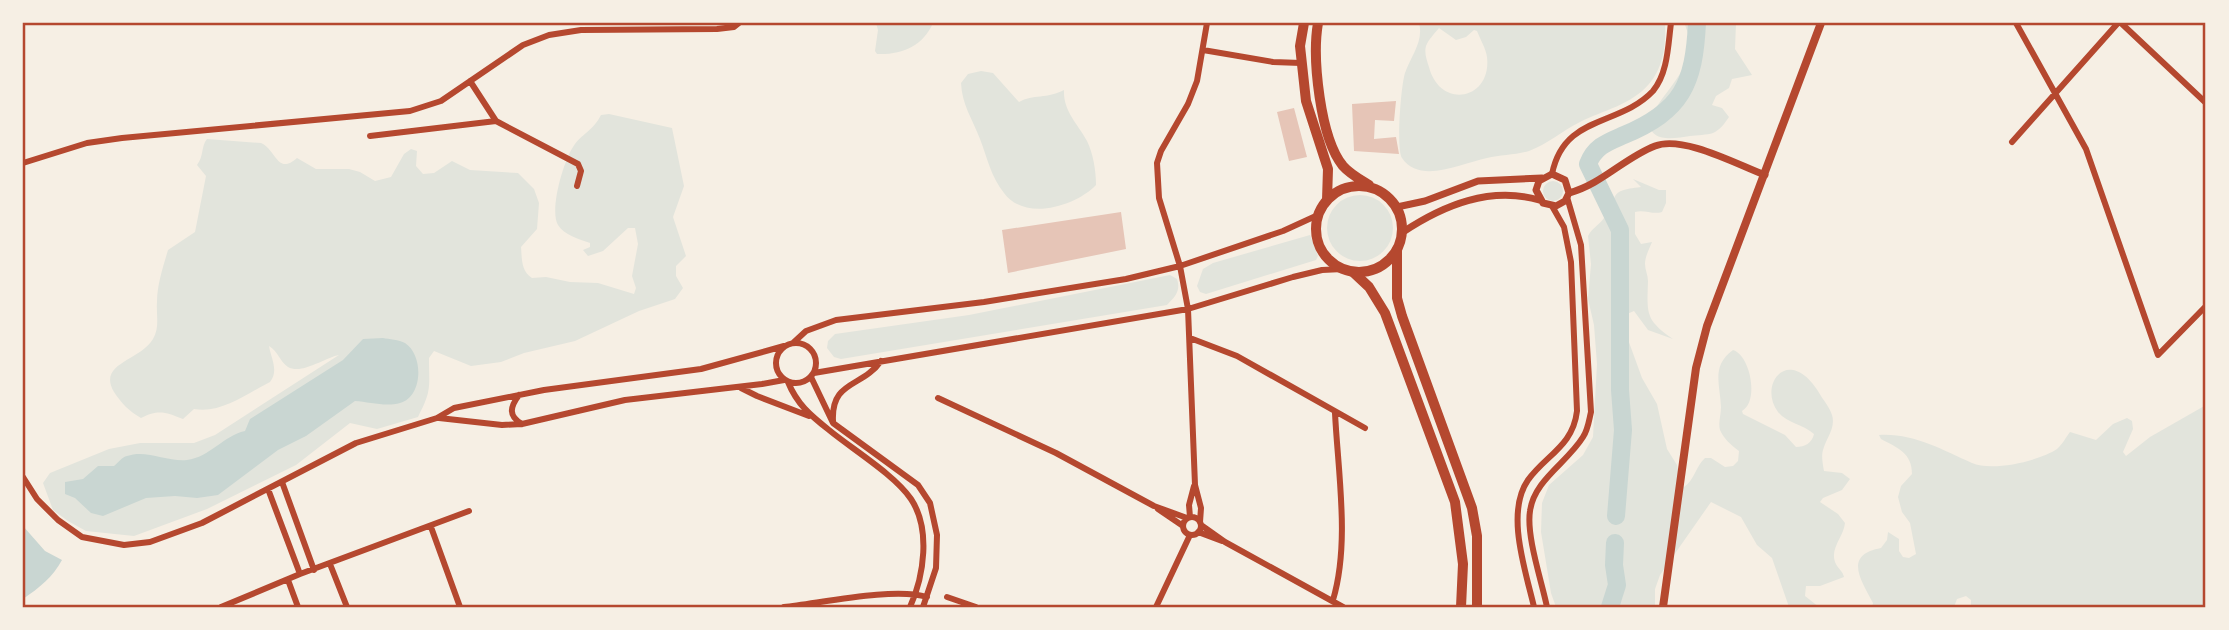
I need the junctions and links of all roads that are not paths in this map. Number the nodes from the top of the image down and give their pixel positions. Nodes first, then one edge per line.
1 (739, 23) edge
2 (1207, 23) edge
3 (1304, 23) edge
4 (1318, 23) edge
5 (1671, 23) edge
6 (1821, 23) edge
7 (2016, 23) edge
8 (2119, 23) edge
9 (1203, 50) junction
10 (1301, 63) junction
11 (470, 81) junction
12 (2055, 91) junction
13 (2206, 103) edge
14 (496, 121) junction
15 (370, 136) dead end
16 (2012, 142) dead end
17 (23, 163) edge
18 (1552, 174) junction
19 (1765, 175) junction
20 (1543, 177) junction
21 (577, 187) dead end
22 (1373, 188) junction
23 (1568, 195) junction
24 (1327, 200) junction
25 (1539, 200) junction
26 (1552, 206) junction
27 (1397, 207) junction
28 (1318, 215) junction
29 (1402, 232) junction
30 (1397, 250) junction
31 (1180, 266) junction
32 (1348, 270) junction
33 (2206, 306) edge
34 (1188, 310) junction
35 (1190, 338) junction
36 (793, 343) junction
37 (784, 346) junction
38 (881, 361) junction
39 (812, 375) junction
40 (786, 381) junction
41 (740, 387) junction
42 (519, 395) junction
43 (938, 398) dead end
44 (1335, 413) junction
45 (810, 416) junction
46 (437, 418) junction
47 (833, 423) junction
48 (522, 424) junction
49 (1365, 428) dead end
50 (24, 482) edge
51 (282, 482) junction
52 (1195, 485) junction
53 (268, 489) junction
54 (1154, 506) junction
55 (469, 511) dead end
56 (1189, 518) junction
57 (1183, 526) junction
58 (431, 527) junction
59 (1197, 528) junction
60 (330, 564) junction
61 (314, 570) junction
62 (300, 574) junction
63 (288, 580) junction
64 (916, 594) junction
65 (927, 597) junction
66 (947, 597) dead end
67 (1333, 600) junction
68 (221, 607) edge
69 (298, 607) edge
70 (347, 607) edge
71 (460, 607) edge
72 (784, 607) edge
73 (910, 607) edge
74 (923, 607) edge
75 (976, 607) edge
76 (1156, 607) edge
77 (1343, 607) edge
78 (1461, 607) edge
79 (1477, 607) edge
80 (1534, 607) edge
81 (1547, 607) edge
82 (1663, 607) edge

1 - 11 street
2 - 9 street
3 - 10 main road
4 - 22 main road
5 - 18 street
6 - 19 main road
7 - 12 street
8 - 12 street
8 - 13 street
9 - 10 street
9 - 31 street
10 - 24 main road
11 - 14 street
11 - 17 street
12 - 16 street
12 - 33 street
14 - 15 street
14 - 21 street
18 - 20 street
18 - 23 street
19 - 23 street
19 - 82 main road
20 - 25 street
20 - 27 street
22 - 24 main road
22 - 27 main road
23 - 26 street
23 - 81 street
24 - 28 main road
25 - 26 street
25 - 29 street
26 - 80 street
27 - 29 main road
28 - 31 street
28 - 32 main road
29 - 30 main road
30 - 32 main road
30 - 79 highway
31 - 34 street
31 - 36 street
32 - 34 street
32 - 78 highway
34 - 35 street
34 - 38 street
35 - 44 street
35 - 52 street
36 - 37 street
36 - 39 street
37 - 40 street
37 - 42 street
38 - 39 street
38 - 47 street
39 - 40 street
39 - 47 street
40 - 41 street
40 - 45 street
41 - 45 street
41 - 48 street
42 - 46 street
42 - 48 street
43 - 54 street
44 - 49 street
44 - 67 street
45 - 64 street
46 - 48 street
46 - 51 street
47 - 65 street
50 - 53 street
51 - 53 street
51 - 61 street
52 - 56 street
52 - 59 street
53 - 62 street
54 - 56 street
54 - 57 street
55 - 58 street
56 - 57 street
56 - 59 street
57 - 59 street
58 - 60 street
58 - 71 street
59 - 67 street
59 - 76 street
60 - 61 street
60 - 70 street
61 - 62 street
62 - 63 street
63 - 68 street
63 - 69 street
64 - 65 street
64 - 72 street
64 - 73 street
65 - 74 street
66 - 75 street
67 - 77 street

